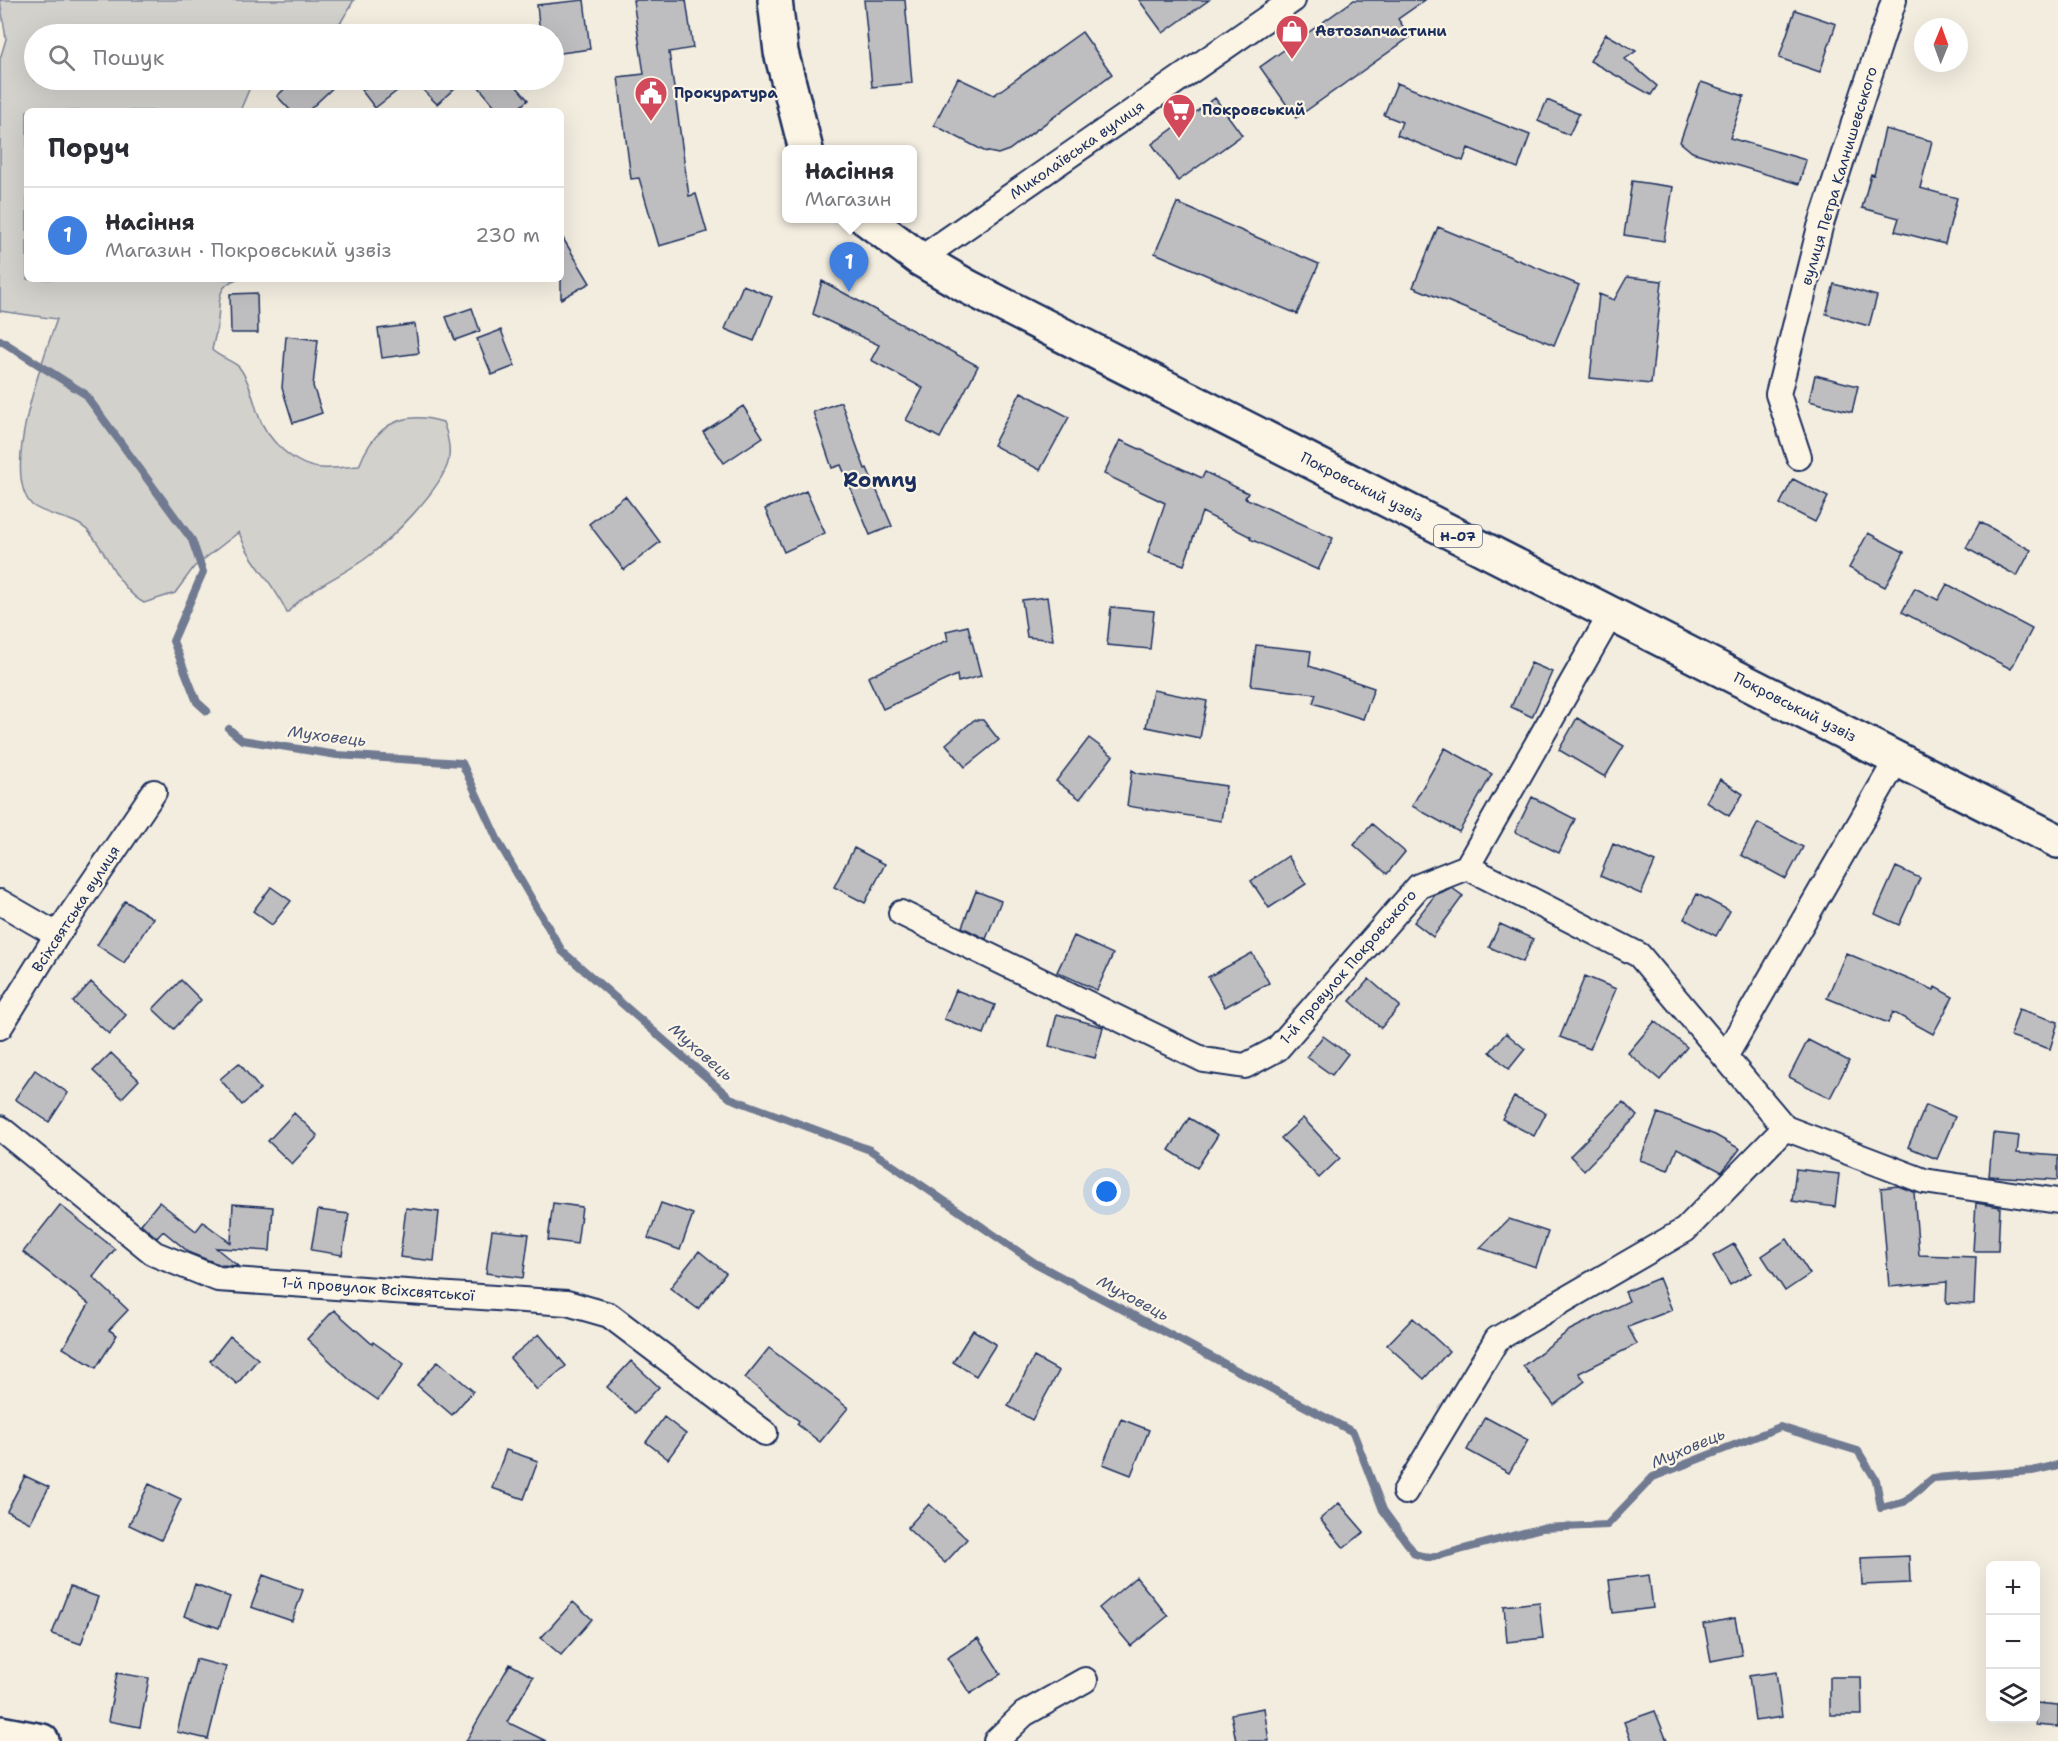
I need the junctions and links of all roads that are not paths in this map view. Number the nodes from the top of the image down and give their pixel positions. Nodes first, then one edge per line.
1 (775, 0) edge
2 (1293, 0) edge
3 (1894, 0) edge
4 (805, 145) edge
5 (870, 223) edge
6 (920, 259) junction
7 (1799, 457) dead end
8 (1611, 614) junction
9 (1897, 759) junction
10 (154, 792) dead end
11 (2058, 841) edge
12 (1467, 867) junction
13 (0, 902) edge
14 (901, 913) dead end
15 (57, 935) junction
16 (0, 1027) edge
17 (1725, 1058) junction
18 (0, 1128) edge
19 (1785, 1128) junction
20 (2058, 1201) edge
21 (765, 1433) dead end
22 (1405, 1492) dead end
23 (1084, 1680) dead end
24 (0, 1733) edge
25 (42, 1741) edge
26 (996, 1741) edge

1 - 4 main road
2 - 6 street, Миколаївська вулиця
3 - 7 street, вулиця Петра Калнишевського
5 - 6 main road, Покровський узвіз / Н-07
6 - 8 main road, Покровський узвіз / Н-07
8 - 9 main road, Покровський узвіз / Н-07
8 - 12 street
9 - 11 main road, Покровський узвіз / Н-07
9 - 17 street
10 - 15 street, Всіхсвятська вулиця
12 - 14 street, 1-й провулок Покровського
12 - 17 street
13 - 15 street
15 - 16 street, Всіхсвятська вулиця
17 - 19 street
18 - 21 street, 1-й провулок Всіхсвятської
19 - 20 street
19 - 22 street
23 - 26 street
24 - 25 main road

